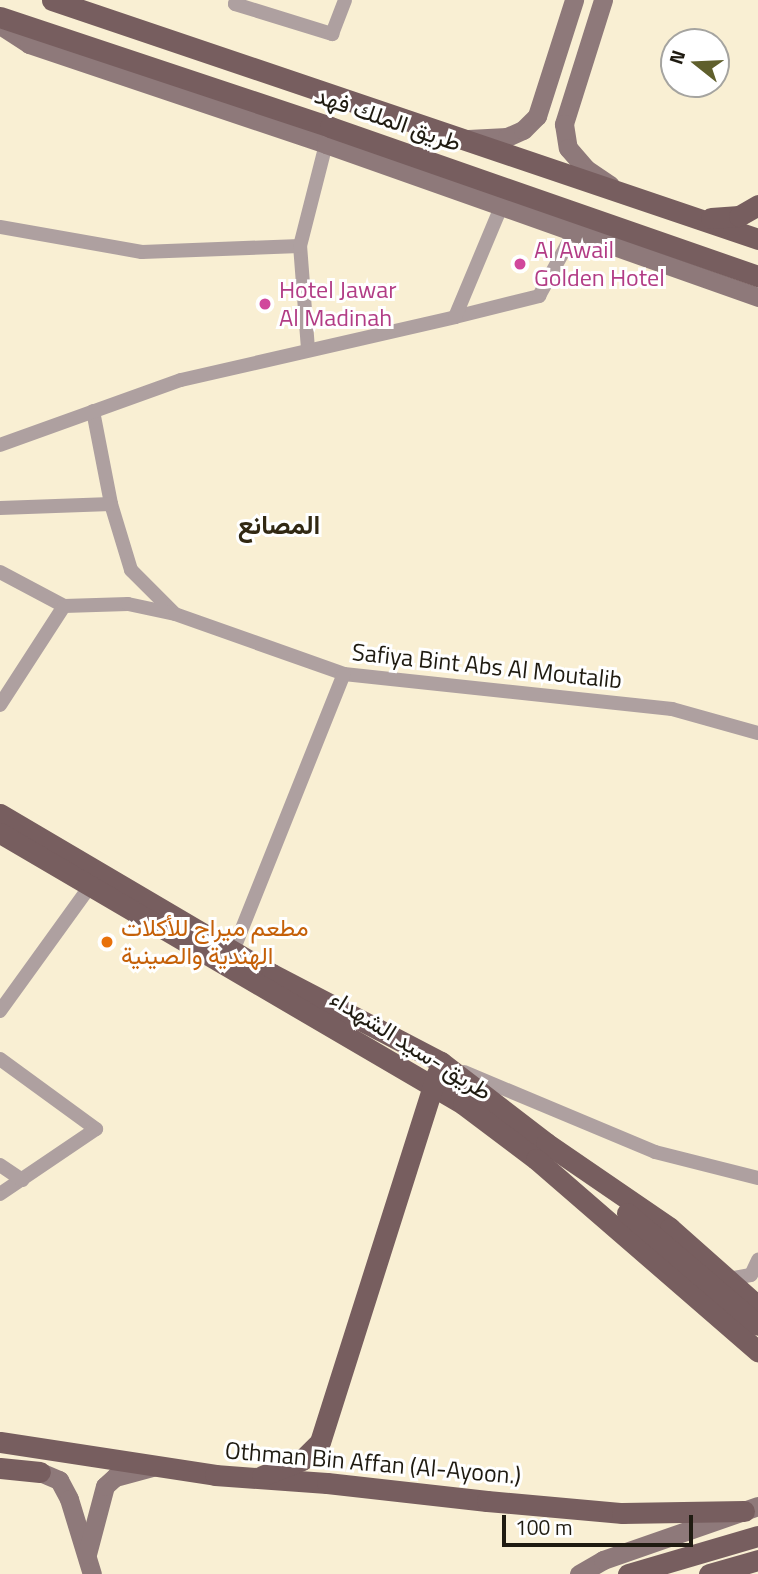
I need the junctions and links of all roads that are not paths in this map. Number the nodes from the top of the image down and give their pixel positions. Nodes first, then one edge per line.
1 (52, 0) edge
2 (236, 0) edge
3 (345, 0) edge
4 (574, 0) edge
5 (603, 0) edge
6 (0, 16) edge
7 (0, 24) edge
8 (465, 139) junction
9 (326, 144) junction
10 (616, 190) junction
11 (758, 205) edge
12 (501, 207) junction
13 (701, 219) junction
14 (0, 227) edge
15 (573, 234) junction
16 (758, 239) edge
17 (300, 246) junction
18 (758, 276) edge
19 (758, 297) edge
20 (455, 317) junction
21 (308, 349) junction
22 (93, 411) junction
23 (0, 445) edge
24 (111, 504) junction
25 (0, 508) edge
26 (0, 572) edge
27 (64, 606) junction
28 (175, 614) junction
29 (344, 674) junction
30 (0, 705) edge
31 (758, 733) edge
32 (0, 814) edge
33 (0, 833) edge
34 (90, 886) junction
35 (233, 951) junction
36 (0, 1011) edge
37 (0, 1059) edge
38 (441, 1062) junction
39 (433, 1088) junction
40 (545, 1143) junction
41 (0, 1165) edge
42 (758, 1178) edge
43 (22, 1180) junction
44 (0, 1194) edge
45 (758, 1259) edge
46 (728, 1279) junction
47 (758, 1307) edge
48 (758, 1325) edge
49 (758, 1351) edge
50 (0, 1442) edge
51 (160, 1464) junction
52 (0, 1468) edge
53 (40, 1472) joint
54 (258, 1478) junction
55 (751, 1508) edge
56 (758, 1536) edge
57 (87, 1554) junction
58 (758, 1560) edge
59 (92, 1574) edge
60 (579, 1574) edge
61 (628, 1574) edge
62 (709, 1574) edge

1 - 8 main road, طريق الملك فهد
2 - 3 street
4 - 8 street
5 - 10 street
6 - 18 main road, طريق الملك فهد
7 - 9 street
8 - 10 main road, طريق الملك فهد
9 - 12 street
9 - 17 street
10 - 13 main road, طريق الملك فهد
11 - 13 main road
12 - 15 street
12 - 20 street
13 - 16 main road, طريق الملك فهد
14 - 17 street
15 - 19 street
15 - 20 street
17 - 21 street
20 - 21 street
21 - 22 street
22 - 23 street
22 - 24 street
24 - 25 street
24 - 28 street
26 - 27 street
27 - 28 street, Safiya Bint Abs Al Moutalib
27 - 30 street
28 - 29 street, Safiya Bint Abs Al Moutalib
29 - 31 street, Safiya Bint Abs Al Moutalib
29 - 35 street
32 - 35 main road, طريق -سيد الشهداء
33 - 34 main road, طريق -سيد الشهداء
34 - 36 street
34 - 39 main road, طريق -سيد الشهداء
35 - 38 main road, طريق -سيد الشهداء
37 - 43 street
38 - 39 main road
38 - 40 main road, طريق -سيد الشهداء
38 - 42 street
39 - 49 main road, طريق -سيد الشهداء
39 - 54 main road
40 - 46 main road, طريق -سيد الشهداء
40 - 48 main road
41 - 43 street
43 - 44 street
45 - 46 street
46 - 47 main road, طريق -سيد الشهداء
50 - 51 main road, Othman Bin Affan (Al-Ayoon.)
51 - 54 main road, Othman Bin Affan (Al-Ayoon.)
51 - 57 street
52 - 53 main road
53 - 57 street
54 - 55 main road, Othman Bin Affan (Al-Ayoon.)
55 - 60 street
56 - 61 main road
57 - 59 street
58 - 62 main road

